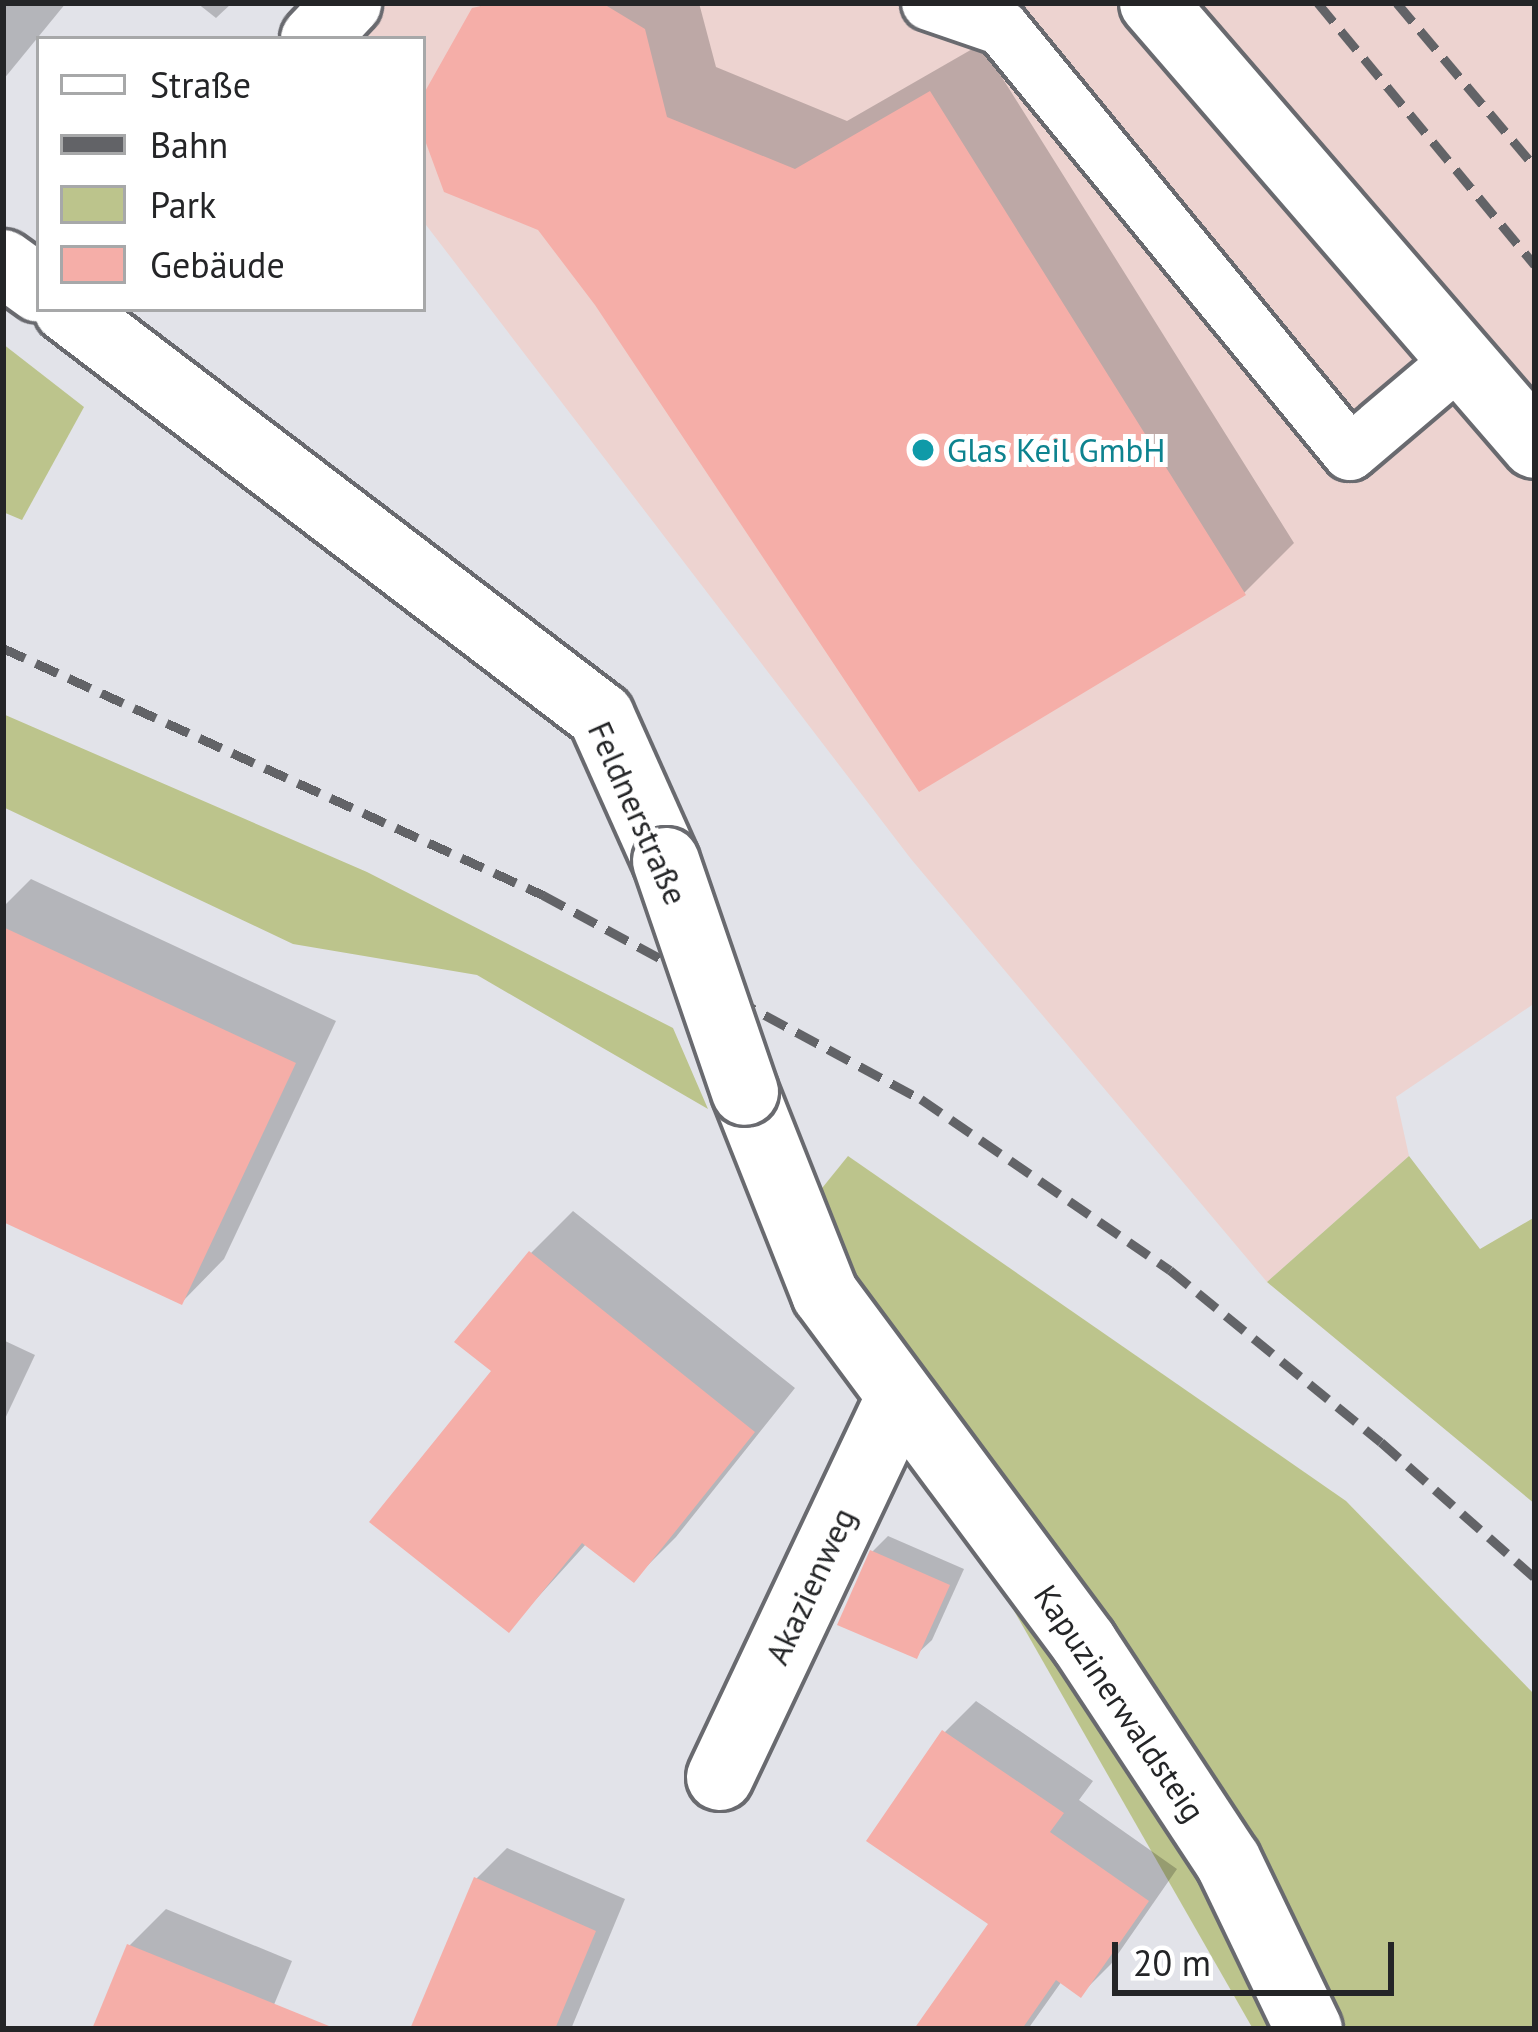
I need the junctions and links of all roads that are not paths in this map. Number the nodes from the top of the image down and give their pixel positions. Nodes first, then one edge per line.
1 (348, 3) edge
2 (928, 3) edge
3 (1153, 3) edge
4 (317, 36) edge
5 (3, 263) edge
6 (36, 287) edge
7 (105, 320) edge
8 (1462, 358) junction
9 (1535, 445) edge
10 (900, 1396) junction
11 (720, 1777) dead end
12 (1309, 2029) edge

1 - 4 street
2 - 8 lane
3 - 8 street
5 - 6 street
7 - 10 street, Feldnerstraße, bridge
8 - 9 street
10 - 11 street, Akazienweg
10 - 12 street, Kapuzinerwaldsteig

